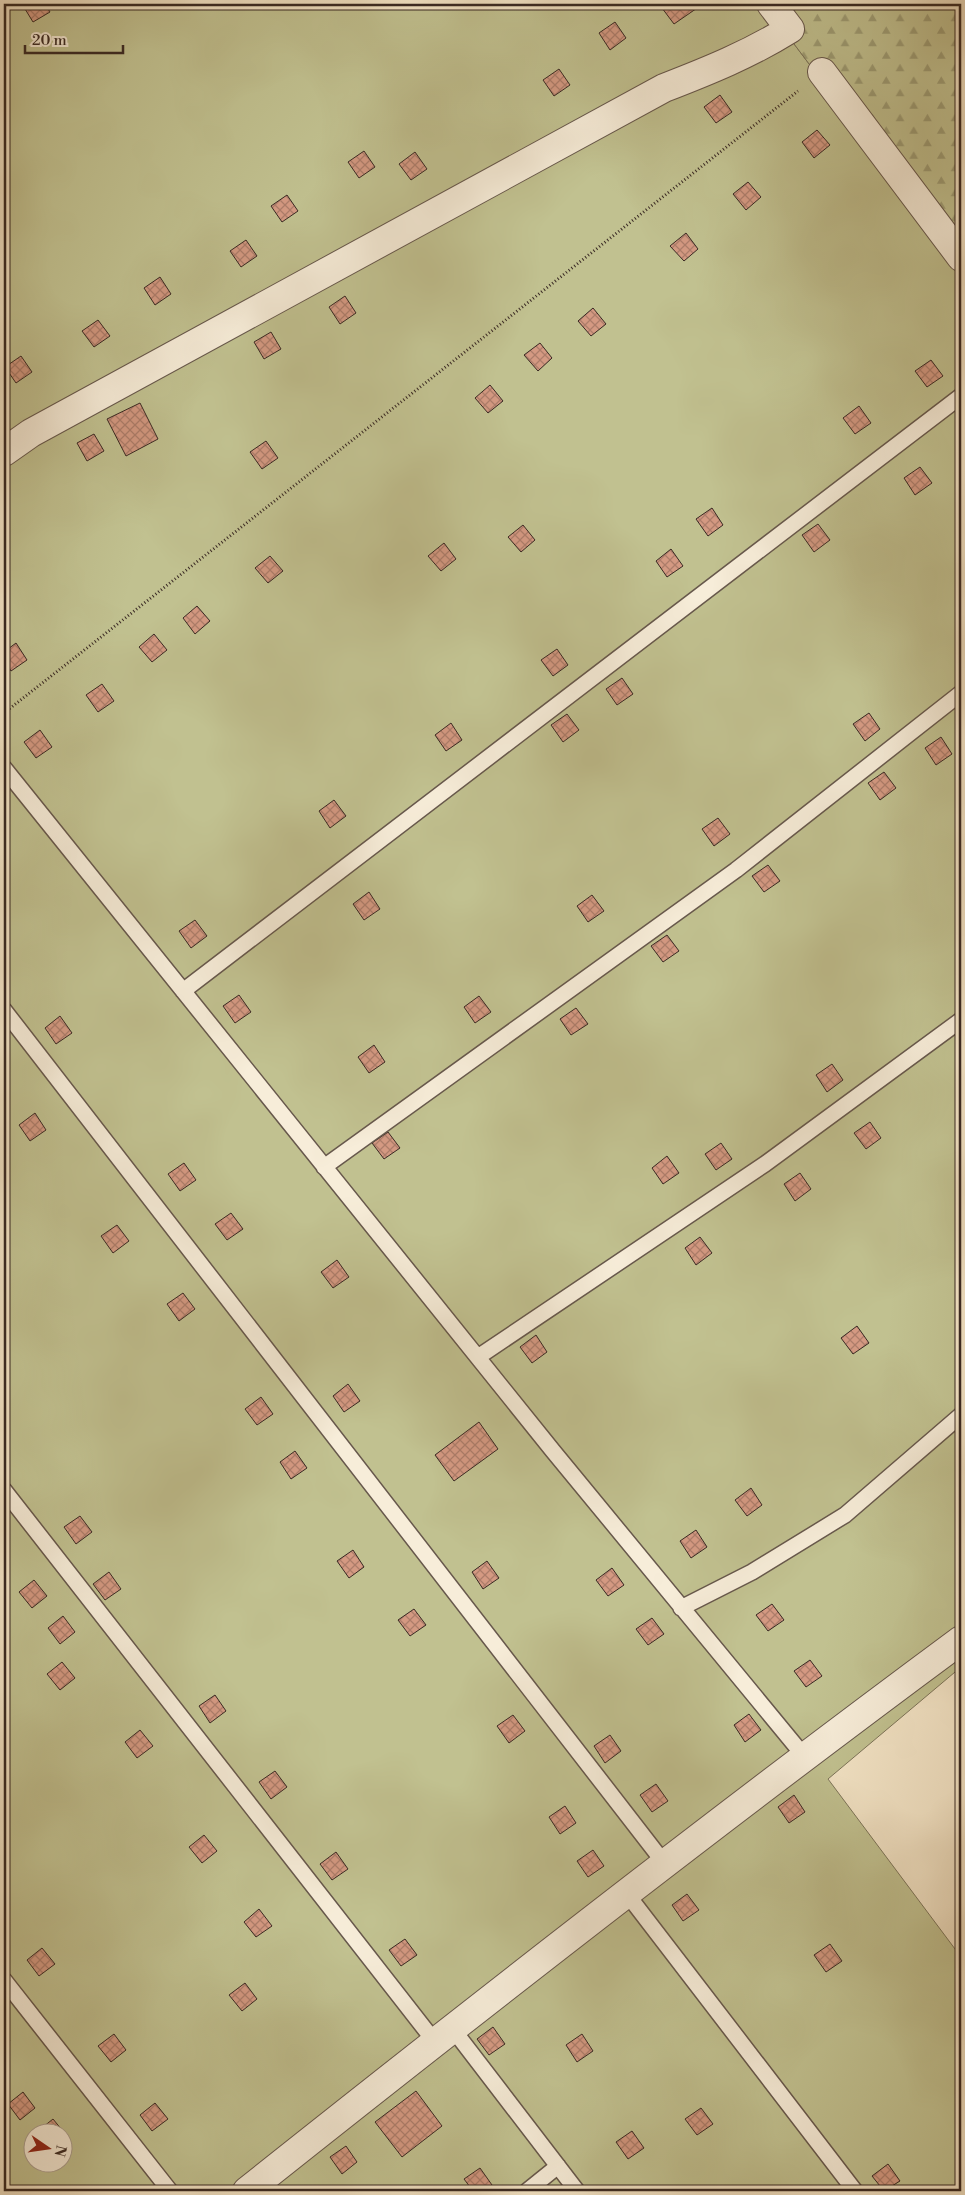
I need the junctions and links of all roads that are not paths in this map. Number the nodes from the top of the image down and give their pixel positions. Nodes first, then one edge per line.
1 (771, 4) edge
2 (822, 72) road end
3 (961, 257) edge
4 (961, 396) edge
5 (4, 452) edge
6 (961, 693) edge
7 (4, 768) edge
8 (183, 991) junction
9 (4, 1010) edge
10 (961, 1020) edge
11 (324, 1166) junction
12 (478, 1357) junction
13 (961, 1415) edge
14 (4, 1490) edge
15 (682, 1608) junction
16 (961, 1640) edge
17 (804, 1756) junction
18 (665, 1864) junction
19 (627, 1894) junction
20 (4, 1980) edge
21 (444, 2035) junction
22 (558, 2166) junction
23 (170, 2191) edge
24 (247, 2191) edge
25 (527, 2191) edge
26 (577, 2191) edge
27 (855, 2191) edge

1 - 5 street
2 - 3 street
4 - 8 lane
6 - 11 lane
7 - 8 lane
8 - 11 lane
9 - 18 lane
10 - 12 lane
11 - 12 lane
12 - 15 lane
13 - 15 lane
14 - 21 lane
15 - 17 lane
16 - 17 street
17 - 18 street
18 - 19 street
19 - 21 street
19 - 27 lane
20 - 23 lane
21 - 22 lane
21 - 24 street
22 - 25 lane
22 - 26 lane

